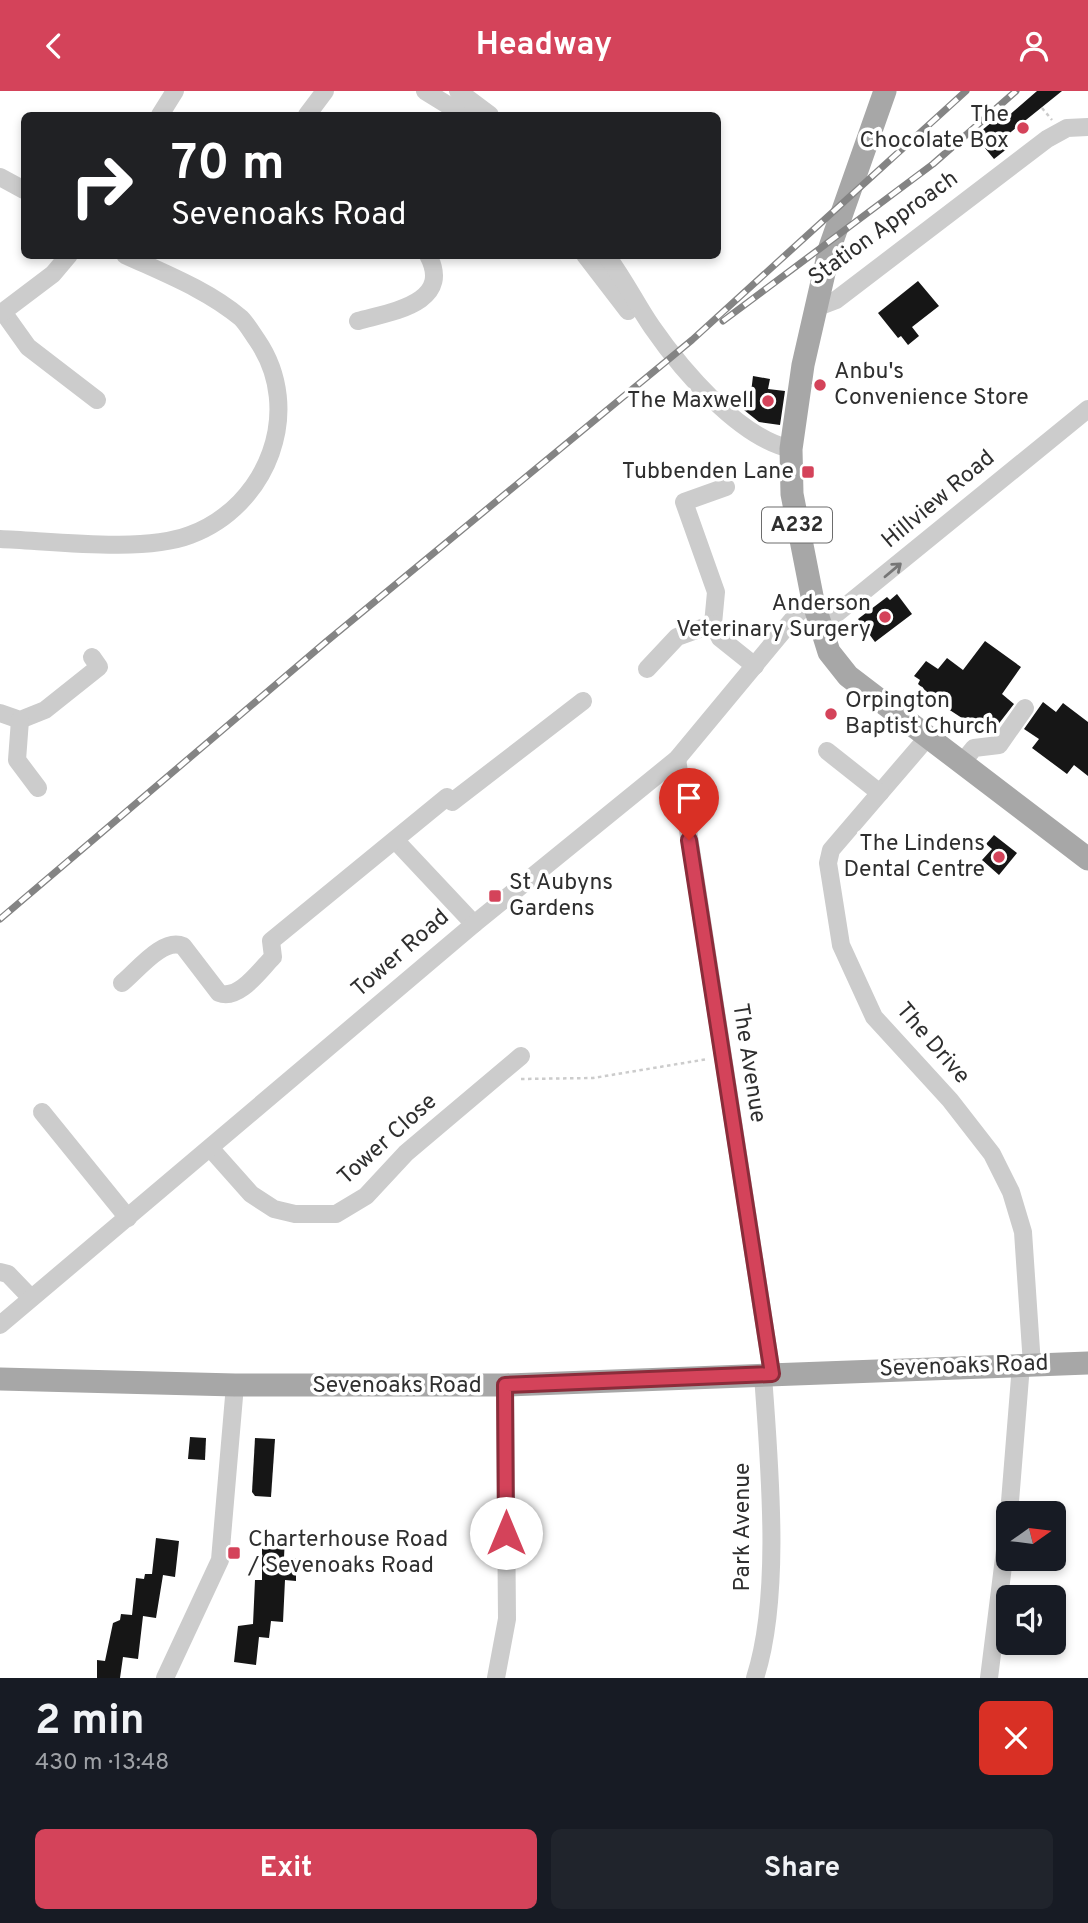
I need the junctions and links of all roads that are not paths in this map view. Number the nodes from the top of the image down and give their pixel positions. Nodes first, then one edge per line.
1 (175, 91) edge
2 (325, 91) edge
3 (425, 91) edge
4 (457, 91) edge
5 (885, 91) edge
6 (162, 112) edge
7 (309, 112) edge
8 (459, 112) edge
9 (486, 112) edge
10 (1084, 122) edge
11 (0, 177) edge
12 (21, 188) edge
13 (66, 259) edge
14 (133, 259) edge
15 (429, 259) edge
16 (588, 259) edge
17 (609, 259) edge
18 (815, 308) junction
19 (628, 311) dead end
20 (2, 313) edge
21 (358, 321) dead end
22 (97, 400) dead end
23 (1088, 409) edge
24 (791, 449) junction
25 (726, 487) dead end
26 (0, 539) edge
27 (813, 601) junction
28 (713, 624) junction
29 (821, 627) junction
30 (92, 657) dead end
31 (755, 666) junction
32 (647, 669) dead end
33 (583, 701) dead end
34 (1025, 708) dead end
35 (0, 713) edge
36 (20, 720) junction
37 (927, 738) junction
38 (827, 751) dead end
39 (677, 759) junction
40 (961, 764) junction
41 (38, 787) dead end
42 (880, 793) junction
43 (396, 841) junction
44 (1088, 859) edge
45 (474, 924) junction
46 (122, 983) dead end
47 (516, 1061) road end
48 (42, 1112) dead end
49 (211, 1149) junction
50 (128, 1218) junction
51 (0, 1272) edge
52 (32, 1298) junction
53 (0, 1325) edge
54 (1088, 1363) edge
55 (1026, 1365) junction
56 (767, 1374) junction
57 (0, 1379) edge
58 (235, 1385) junction
59 (505, 1385) junction
60 (1010, 1501) edge
61 (1002, 1571) edge
62 (165, 1678) edge
63 (496, 1678) edge
64 (755, 1678) edge
65 (989, 1678) edge

1 - 6 street
2 - 7 street
3 - 8 street
4 - 9 street
5 - 18 main road, A232
10 - 18 street, Station Approach
11 - 12 street
13 - 20 street
14 - 26 street
15 - 21 street
16 - 19 street
17 - 24 street
18 - 24 main road, A232
20 - 22 street
29 -> 23 street, Hillview Road
24 - 27 main road, A232
25 - 28 street
27 - 29 main road, A232
27 - 31 street, Tower Road
28 - 31 street
28 - 32 street
29 - 37 main road, A232
30 - 36 street
31 - 39 street, Tower Road
33 - 43 street
34 - 40 street
35 - 36 street
36 - 41 street
37 - 40 main road, A232
37 - 42 street, The Drive
38 - 42 street
39 - 45 street, Tower Road
39 - 56 street, The Avenue
40 - 44 main road, A232
42 - 55 street, The Drive
43 - 45 street
43 - 46 street
45 - 49 street, Tower Road
47 - 49 street, Tower Close
48 - 50 street
49 - 50 street, Tower Road
50 - 52 street, Tower Road
51 - 52 street
52 - 53 street, Tower Road
54 - 55 main road, Sevenoaks Road
55 - 56 main road, Sevenoaks Road
55 - 60 street, The Drive
56 - 59 main road, Sevenoaks Road
56 - 64 street, Park Avenue
57 - 58 main road, Sevenoaks Road
58 - 59 main road, Sevenoaks Road
58 - 62 street
59 - 63 street
61 - 65 street

